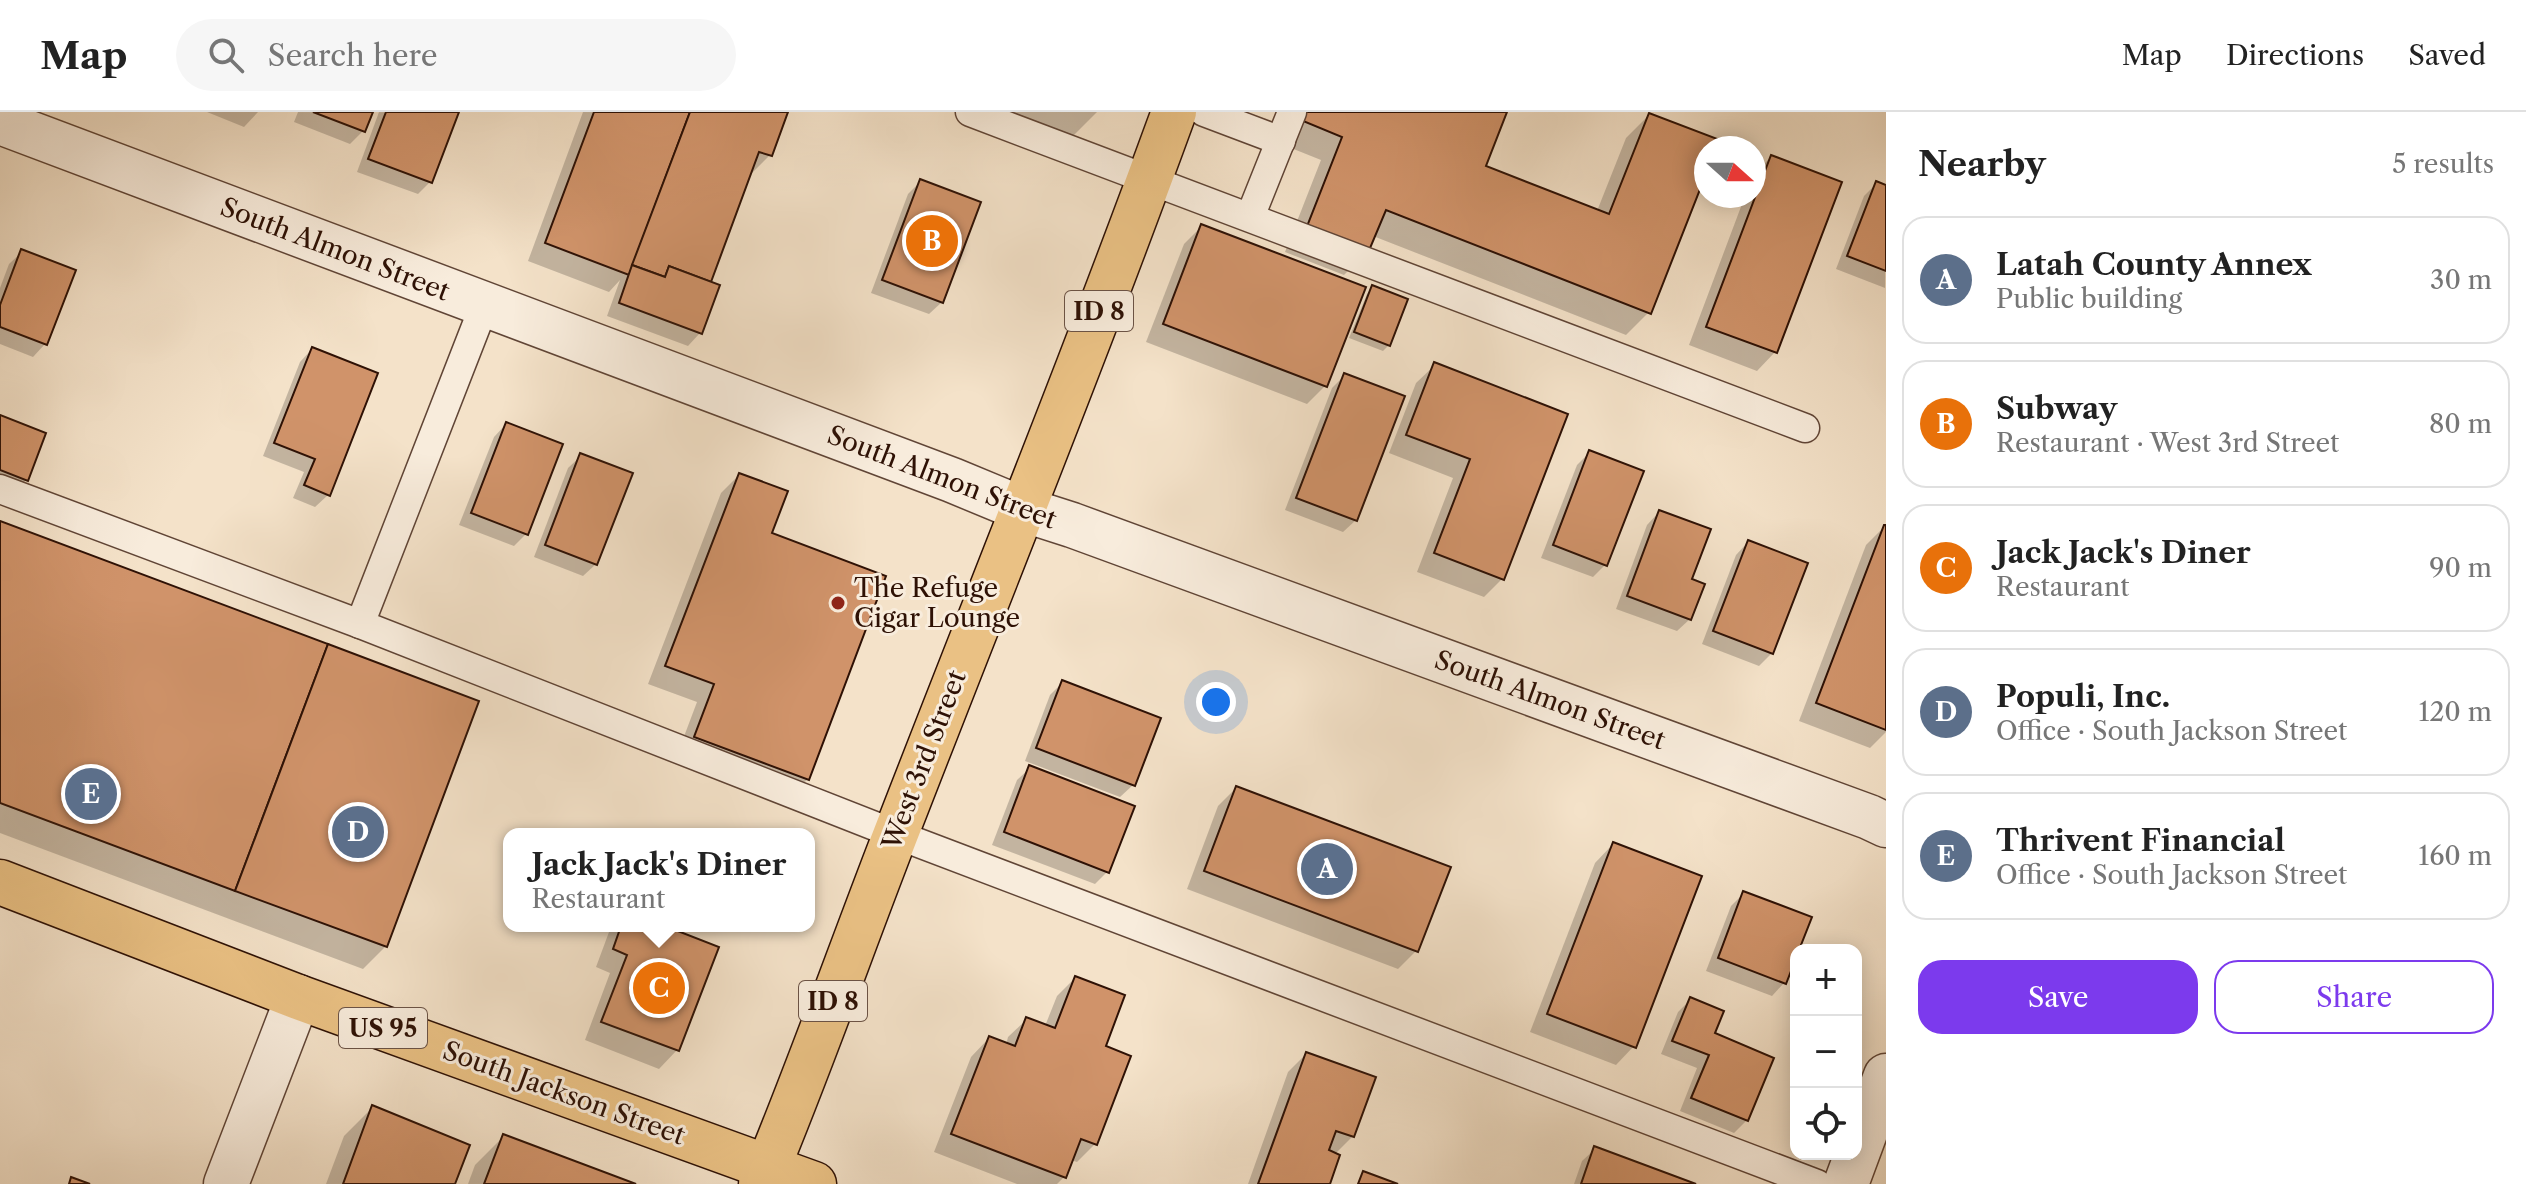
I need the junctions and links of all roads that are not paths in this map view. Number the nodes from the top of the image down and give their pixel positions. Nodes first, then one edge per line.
1 (970, 112) edge
2 (1174, 112) edge
3 (1204, 112) edge
4 (1292, 112) edge
5 (0, 122) edge
6 (1281, 141) junction
7 (1149, 179) junction
8 (1250, 217) junction
9 (484, 306) junction
10 (1805, 428) dead end
11 (0, 489) edge
12 (1022, 509) junction
13 (360, 624) junction
14 (1886, 825) edge
15 (895, 834) junction
16 (0, 882) edge
17 (298, 997) junction
18 (1886, 1076) edge
19 (765, 1176) edge
20 (226, 1184) edge
21 (814, 1184) edge
22 (1817, 1184) edge
23 (1846, 1184) edge

1 - 7 lane
2 - 7 main road, West 3rd Street / ID 8
3 - 6 lane
4 - 6 lane
5 - 9 street, South Almon Street
6 - 8 lane
7 - 8 lane
7 - 12 main road, West 3rd Street / ID 8
8 - 10 lane
9 - 12 street, South Almon Street
9 - 13 lane
11 - 13 lane
12 - 14 street, South Almon Street
12 - 15 main road, West 3rd Street / ID 8
13 - 15 lane
15 - 19 main road, West 3rd Street / ID 8
15 - 22 lane
16 - 17 main road, South Jackson Street / US 95
17 - 19 main road, South Jackson Street / US 95
17 - 20 street
18 - 23 street
19 - 21 main road, South Jackson Street / US 95

